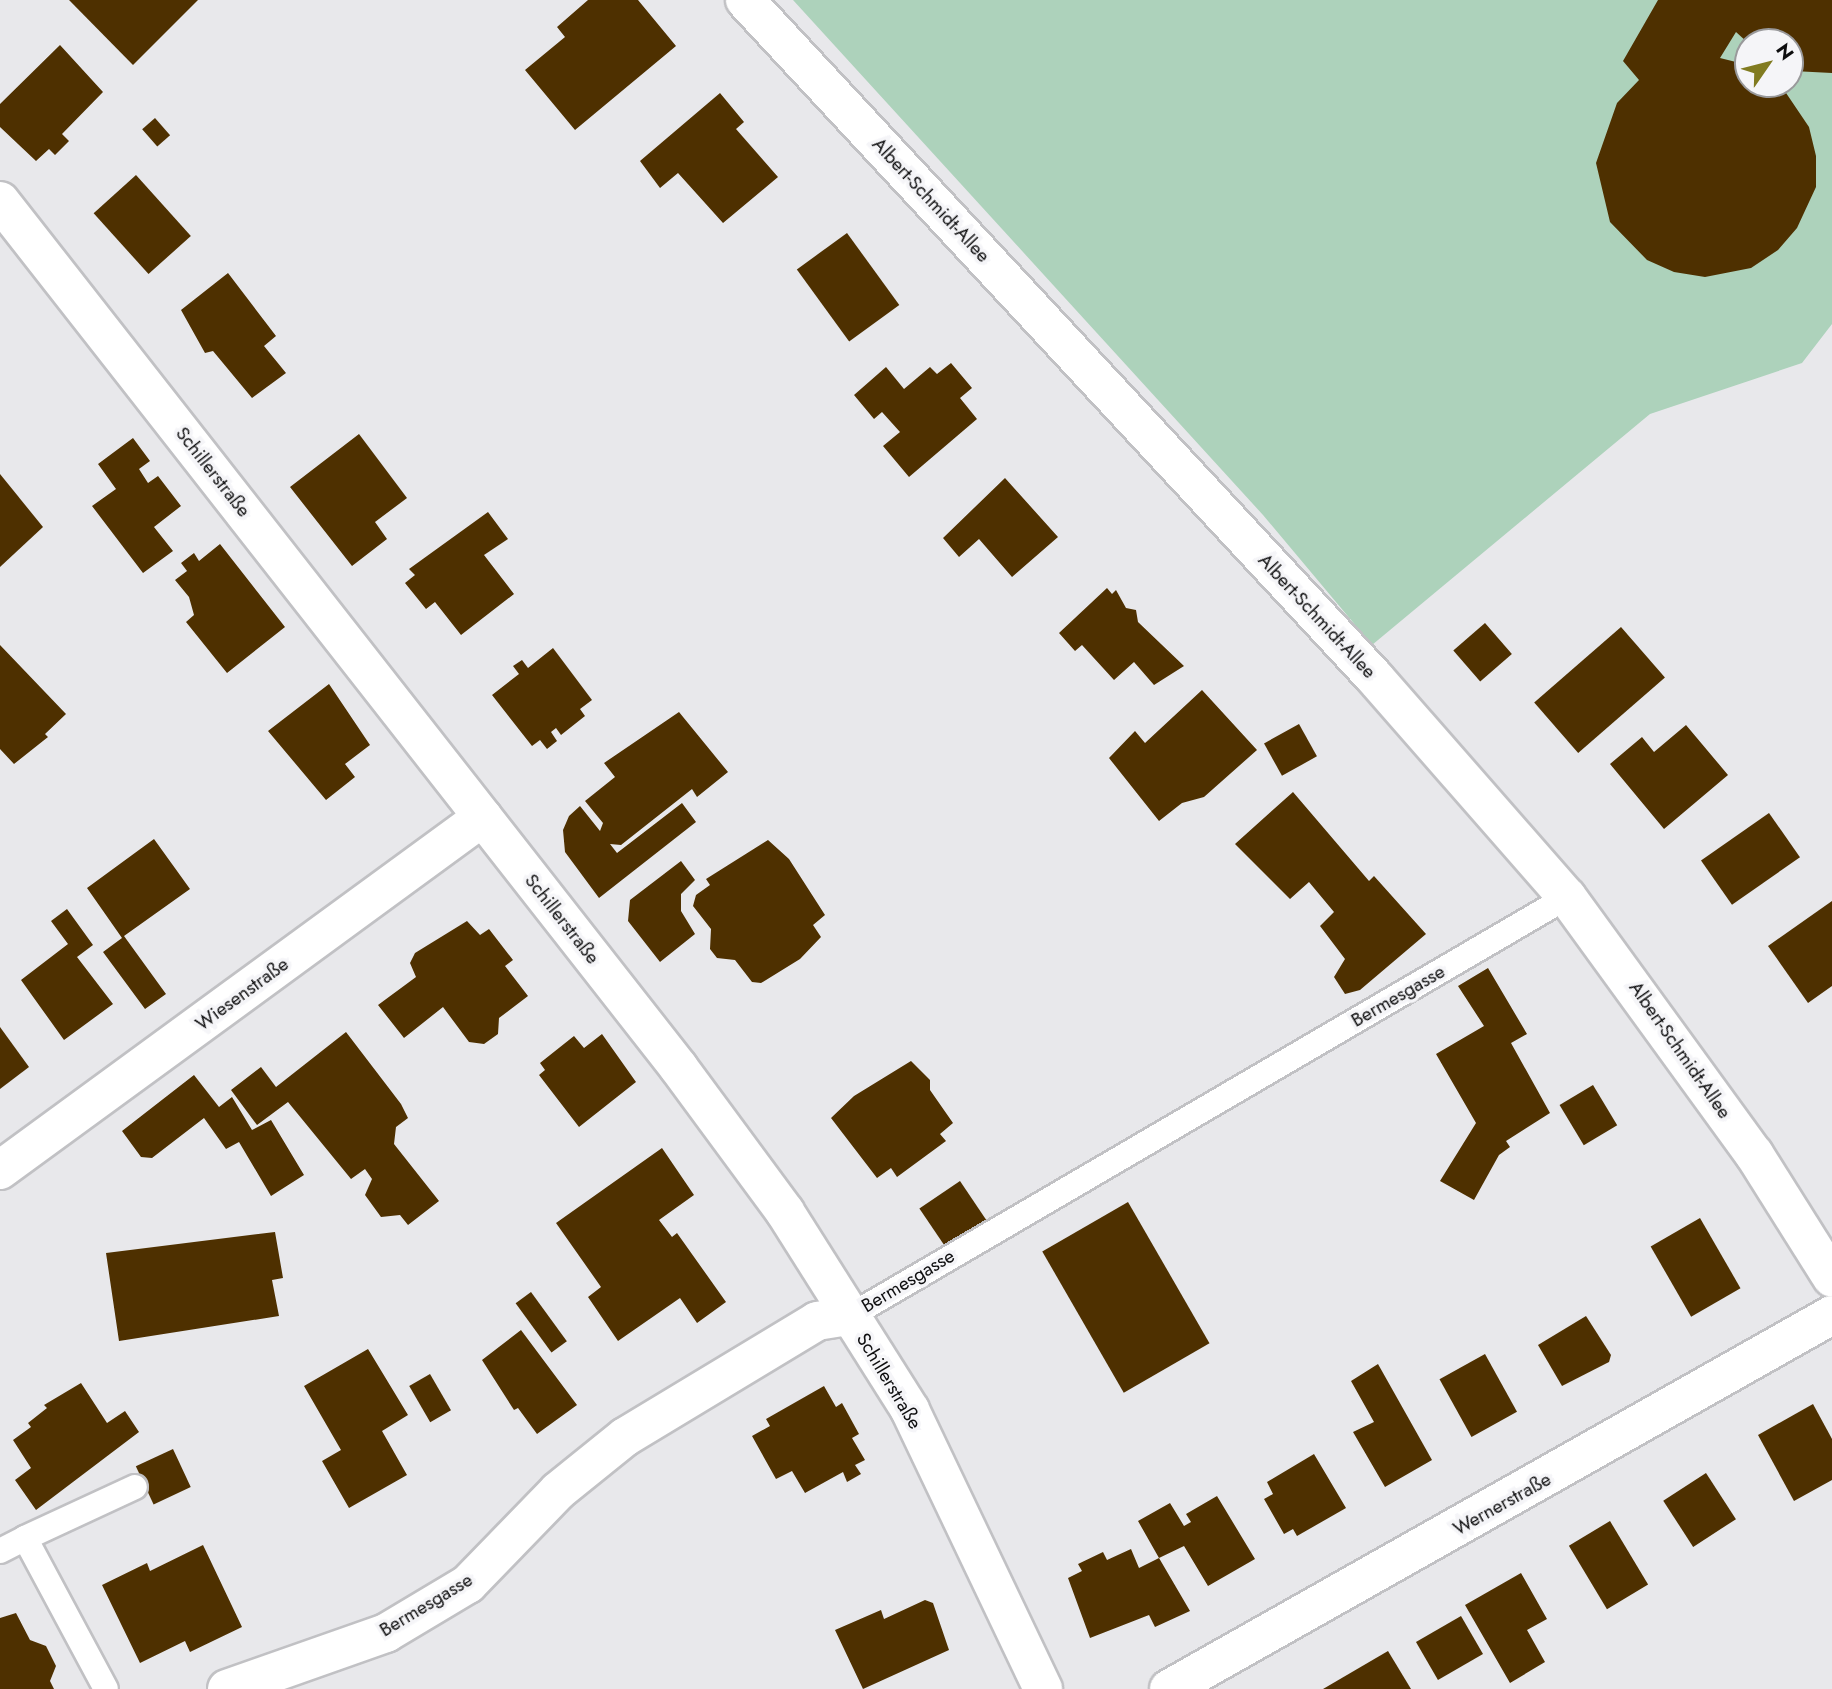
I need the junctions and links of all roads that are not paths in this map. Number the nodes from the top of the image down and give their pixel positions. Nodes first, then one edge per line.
1 (745, 0) edge
2 (0, 201) edge
3 (482, 817) junction
4 (1567, 897) junction
5 (0, 1170) edge
6 (1832, 1278) edge
7 (1832, 1315) edge
8 (849, 1316) junction
9 (135, 1487) dead end
10 (25, 1538) junction
11 (0, 1551) edge
12 (106, 1689) edge
13 (227, 1689) edge
14 (1043, 1689) edge
15 (1169, 1689) edge

1 - 4 street, Albert-Schmidt-Allee
2 - 3 street, Schillerstraße
3 - 5 street, Wiesenstraße
3 - 8 street, Schillerstraße
4 - 6 street, Albert-Schmidt-Allee
4 - 8 lane, Bermesgasse
7 - 15 street, Wernerstraße
8 - 13 street, Bermesgasse
8 - 14 street, Schillerstraße
9 - 10 lane
10 - 11 lane
10 - 12 lane

